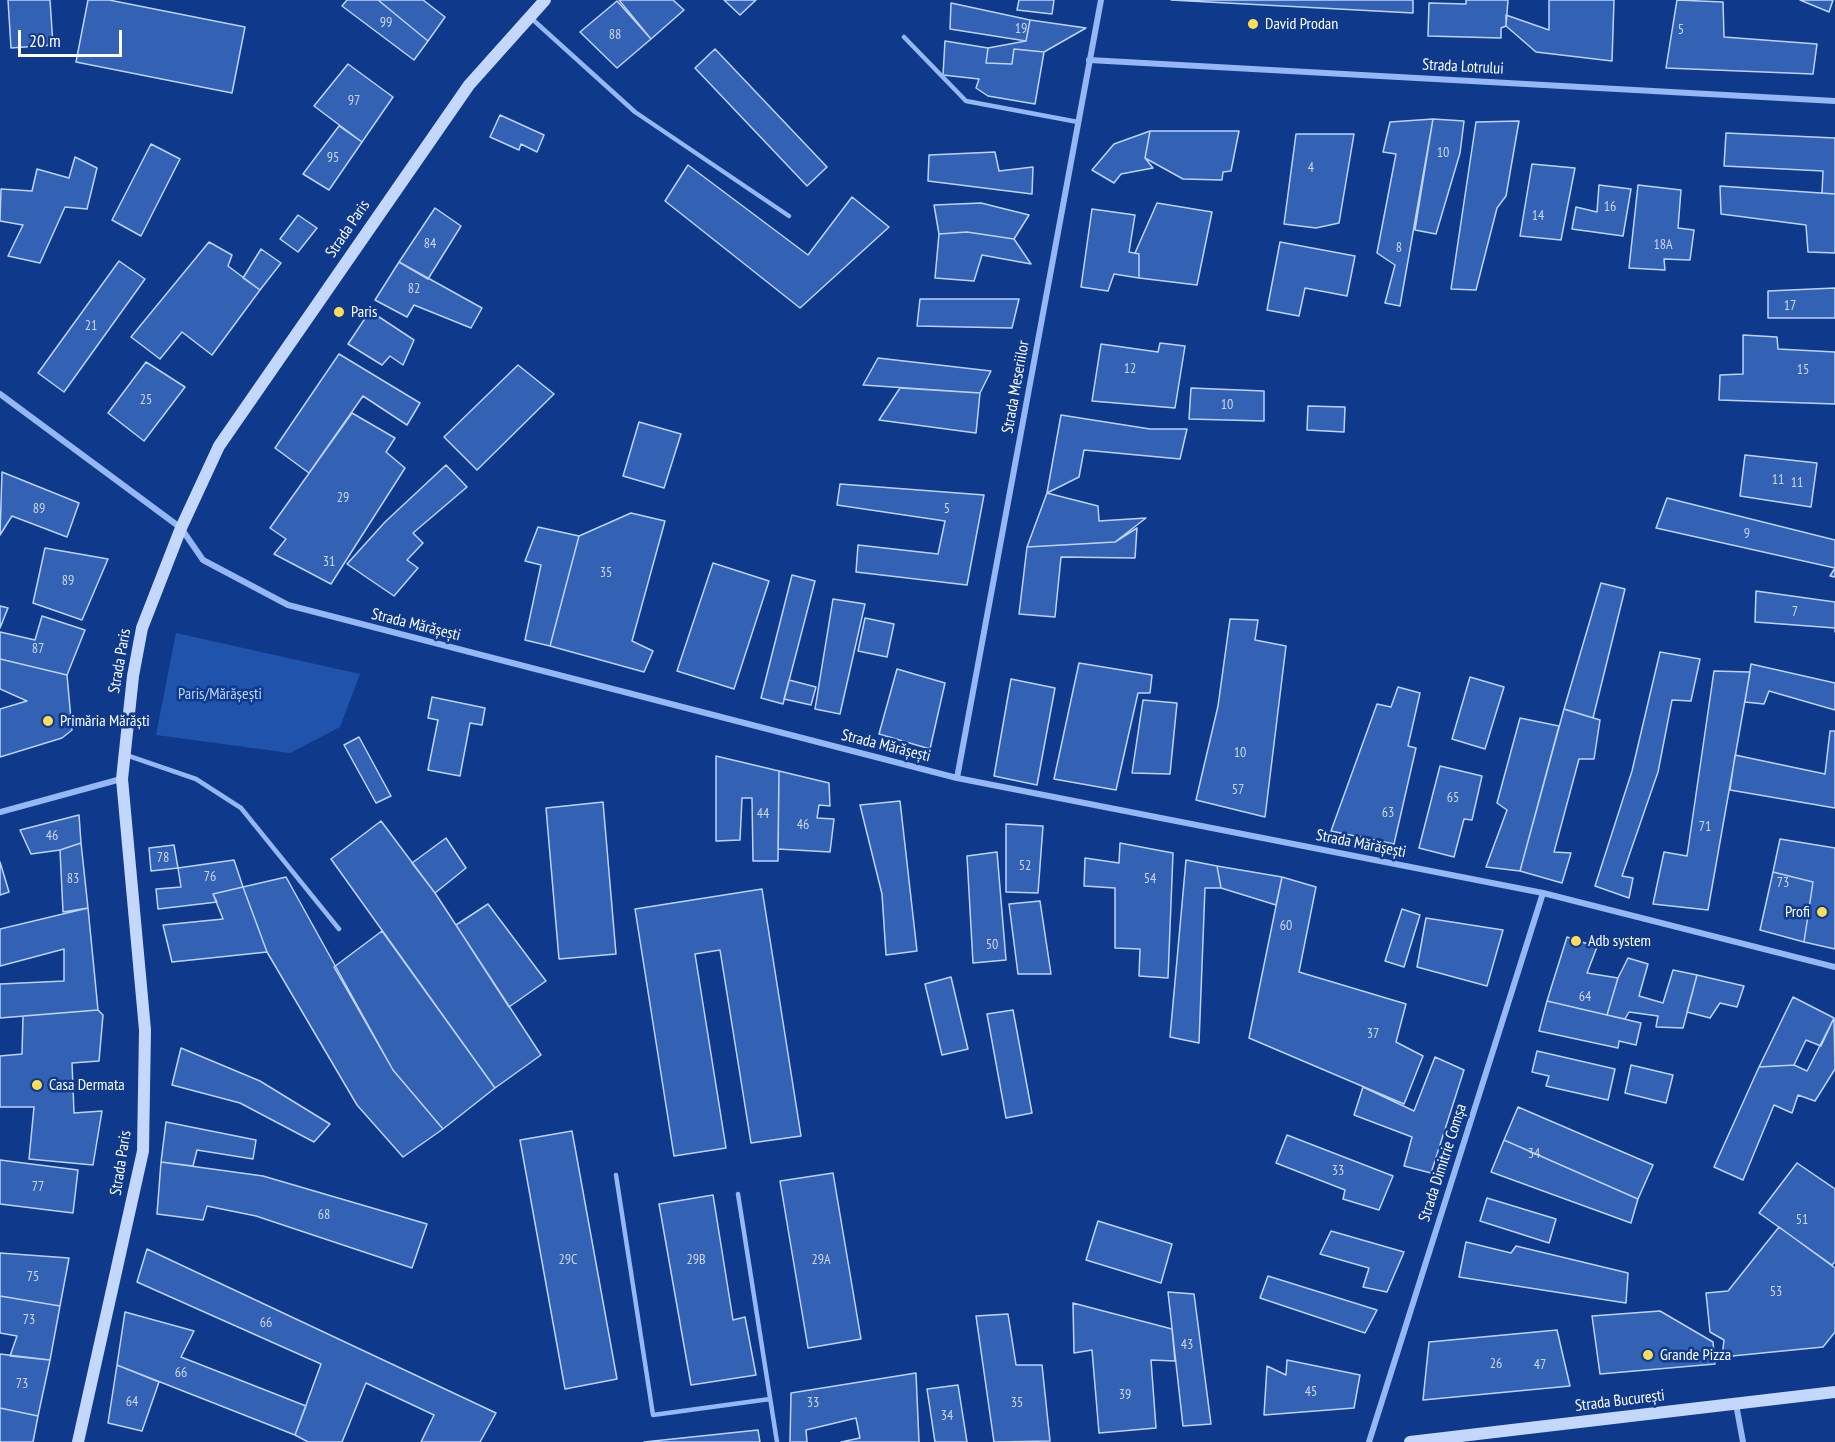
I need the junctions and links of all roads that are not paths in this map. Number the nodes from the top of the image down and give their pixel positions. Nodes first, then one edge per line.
1 (545, 0) edge
2 (1101, 0) edge
3 (529, 16) junction
4 (904, 36) dead end
5 (1089, 60) junction
6 (1835, 101) edge
7 (1078, 122) junction
8 (789, 216) dead end
9 (0, 394) edge
10 (181, 528) junction
11 (124, 754) junction
12 (957, 778) junction
13 (122, 779) junction
14 (0, 812) edge
15 (1543, 893) junction
16 (339, 929) dead end
17 (1835, 967) edge
18 (616, 1175) dead end
19 (738, 1194) dead end
20 (1835, 1392) edge
21 (770, 1399) junction
22 (1736, 1404) junction
23 (78, 1442) edge
24 (777, 1442) edge
25 (1369, 1442) edge
26 (1410, 1442) edge
27 (1743, 1442) edge

1 - 3 street, Strada Paris
2 - 5 street, Strada Meseriilor
3 - 8 lane
3 - 10 street, Strada Paris
4 - 7 lane
5 - 6 street, Strada Lotrului
5 - 7 street, Strada Meseriilor
7 - 12 street, Strada Meseriilor
9 - 10 street, Strada Mărășești
10 - 11 street, Strada Paris
10 - 12 street, Strada Mărășești
11 - 13 street, Strada Paris
11 - 16 lane
12 - 15 street, Strada Mărășești
13 - 14 street
13 - 23 street, Strada Paris
15 - 17 street, Strada Mărășești
15 - 25 street, Strada Dimitrie Comșa
18 - 21 lane
19 - 21 lane
20 - 22 street, Strada București
21 - 24 lane
22 - 26 street, Strada București
22 - 27 street

